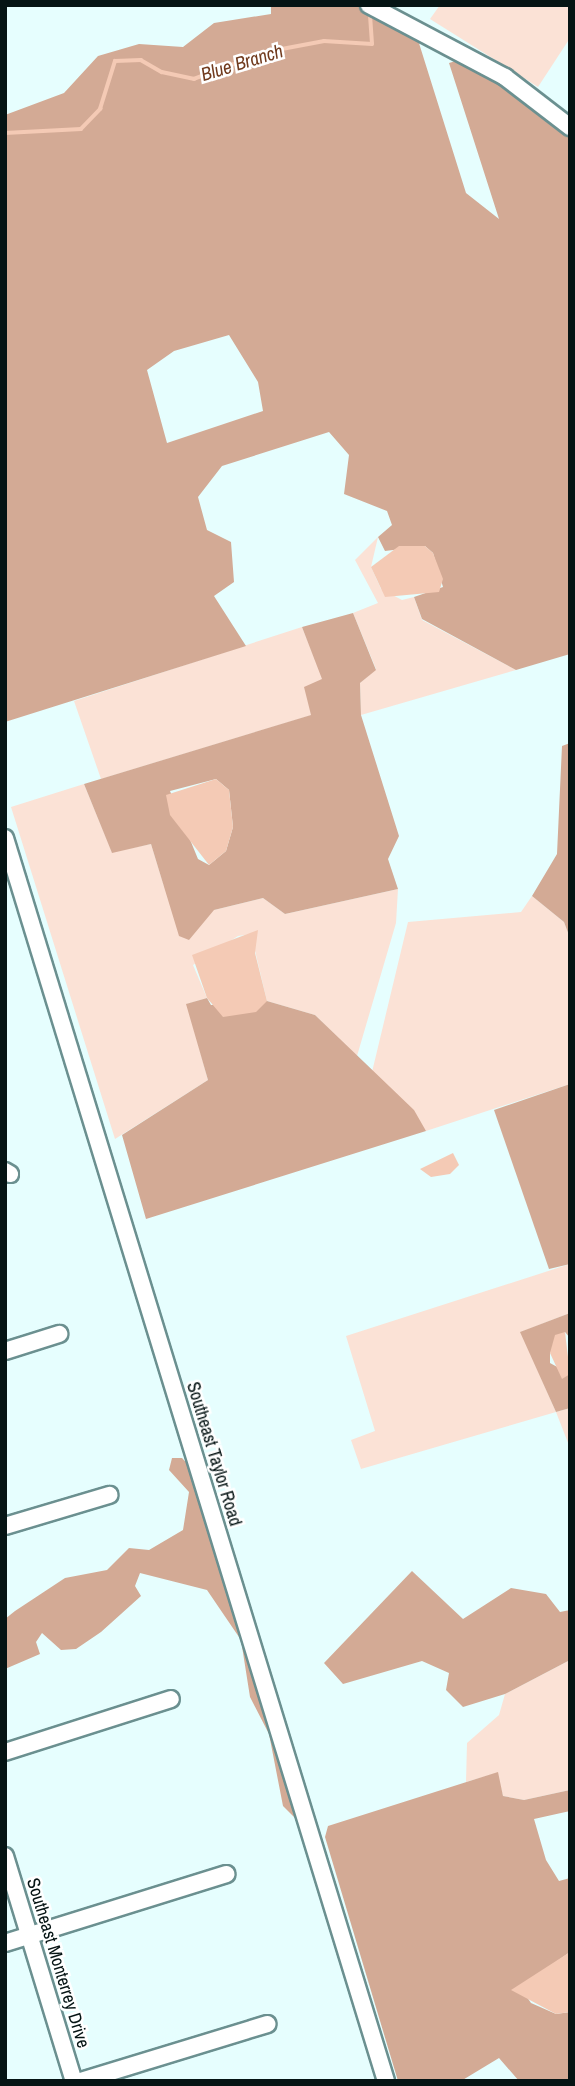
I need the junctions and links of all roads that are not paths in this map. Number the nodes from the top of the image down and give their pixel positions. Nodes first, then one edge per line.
1 (369, 5) edge
2 (570, 127) edge
3 (5, 838) edge
4 (59, 1334) dead end
5 (5, 1351) edge
6 (109, 1495) dead end
7 (5, 1526) edge
8 (171, 1699) dead end
9 (5, 1752) edge
10 (5, 1856) edge
11 (226, 1874) dead end
12 (29, 1936) junction
13 (5, 1943) edge
14 (268, 2024) dead end
15 (74, 2081) edge
16 (81, 2081) edge
17 (386, 2081) edge

1 - 2 street
3 - 17 street, Southeast Taylor Road
4 - 5 street
6 - 7 street
8 - 9 street
10 - 12 street, Southeast Monterrey Drive
11 - 12 street
12 - 13 street
12 - 15 street, Southeast Monterrey Drive
14 - 16 street

